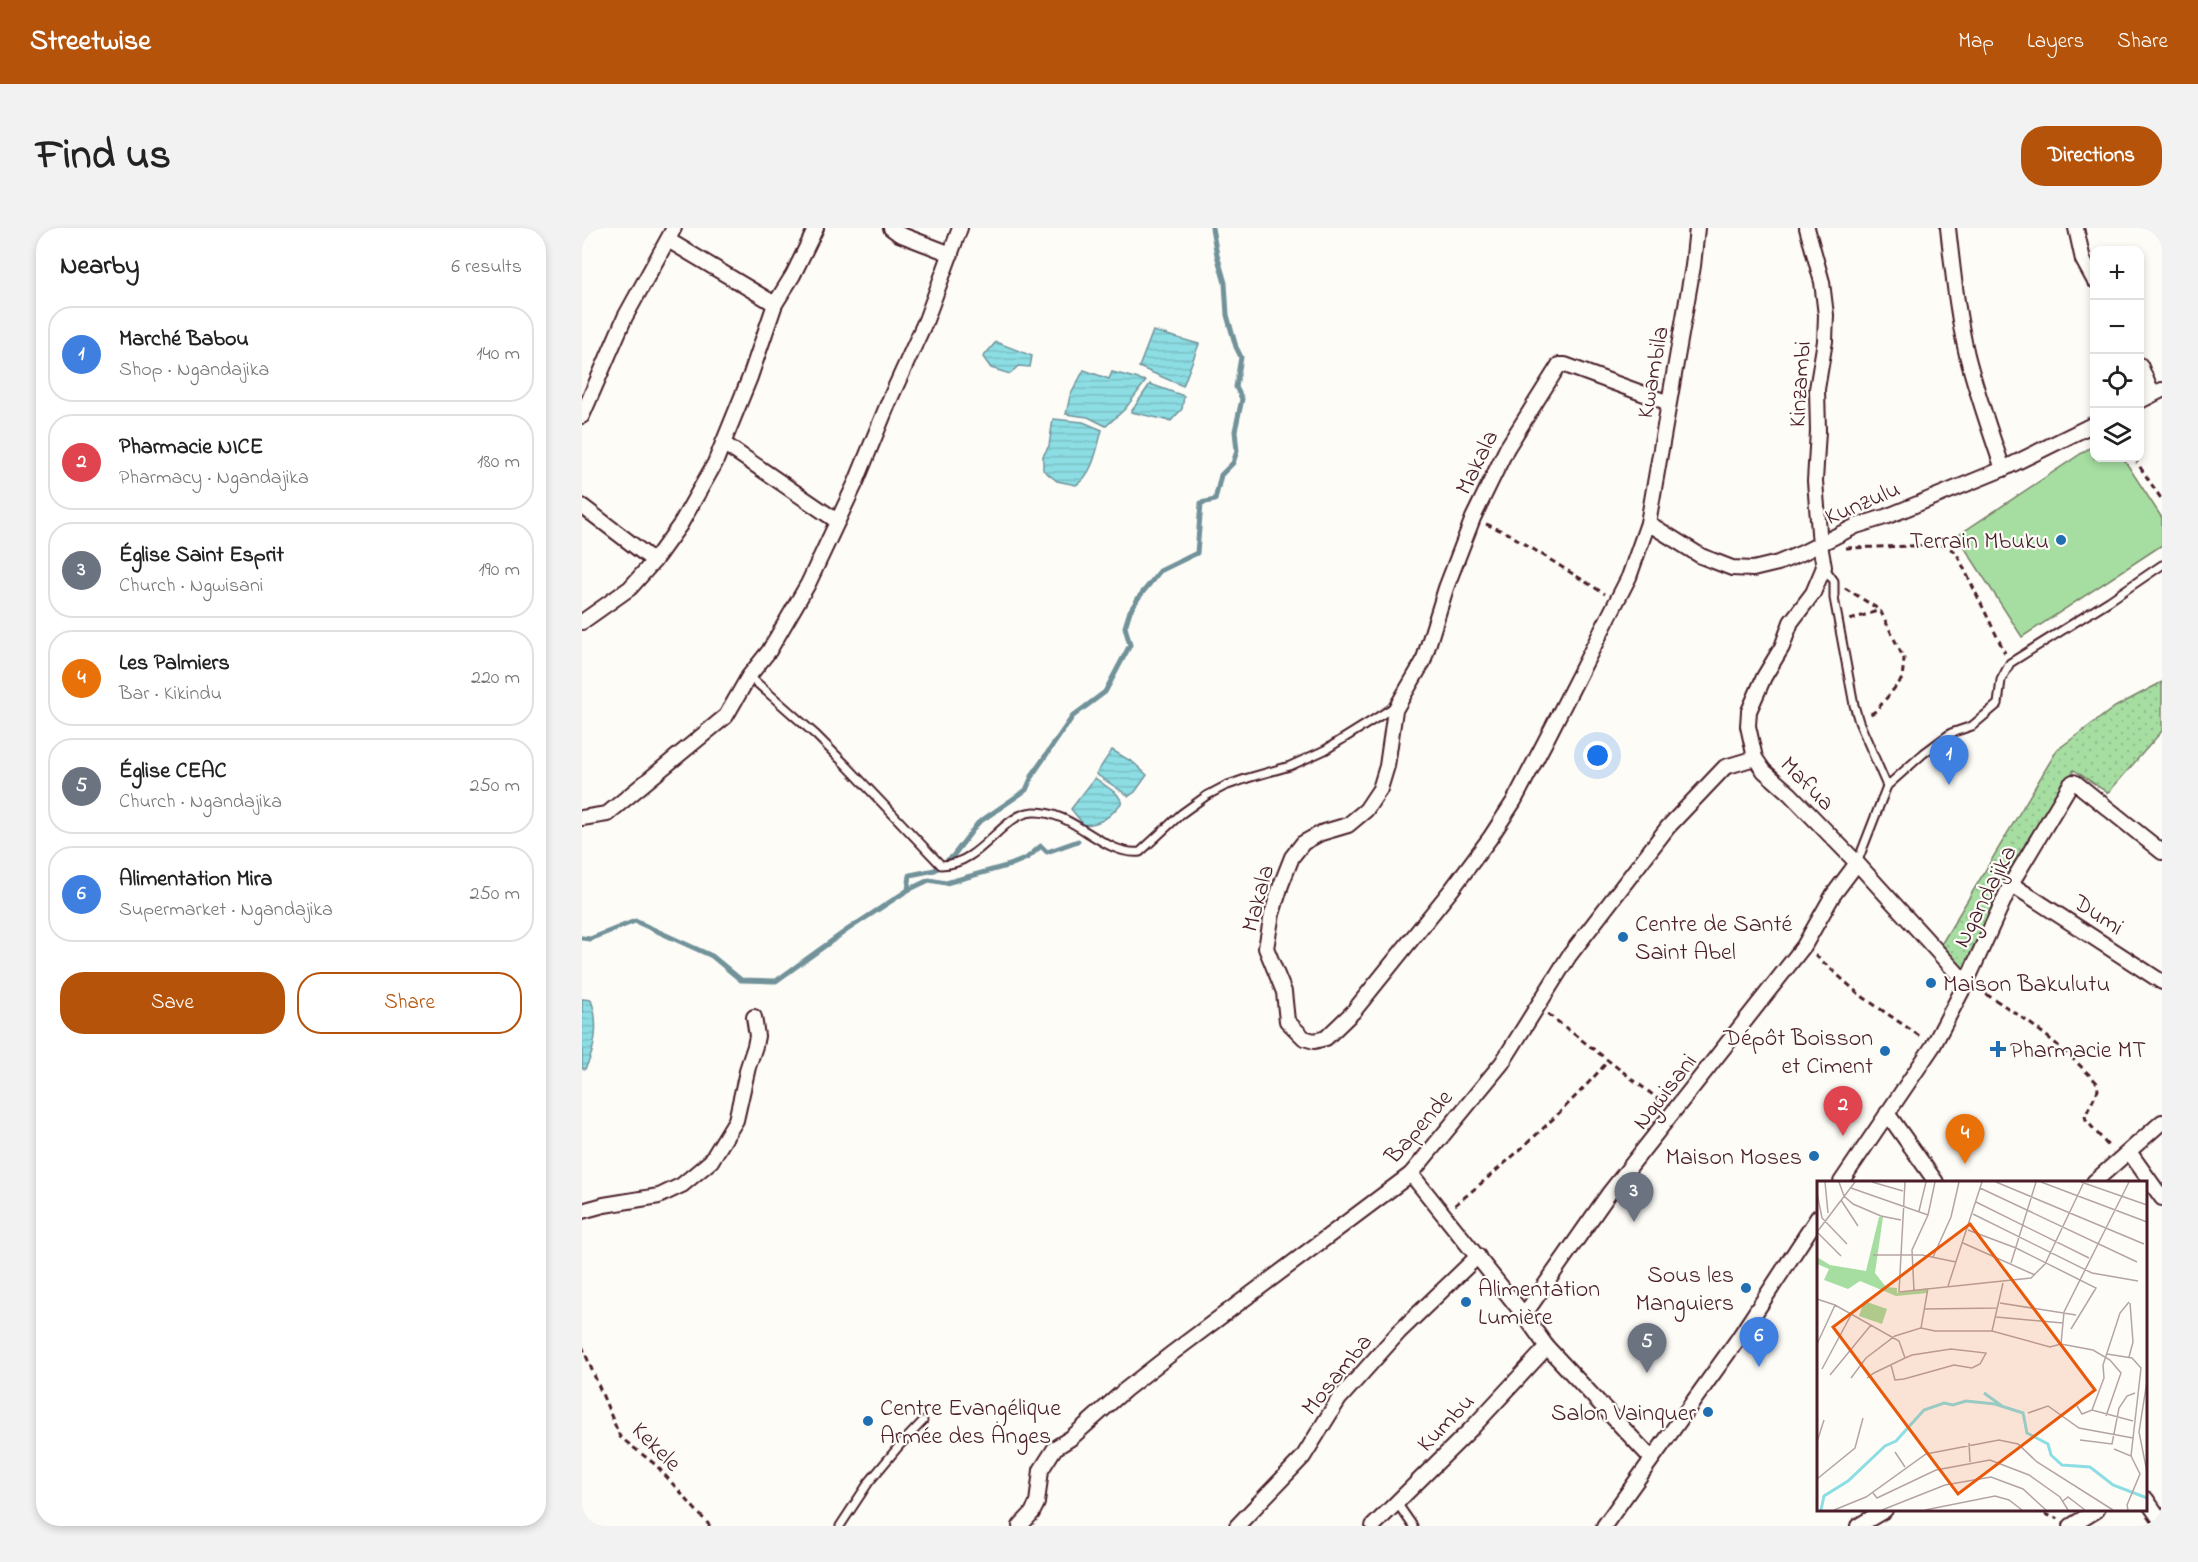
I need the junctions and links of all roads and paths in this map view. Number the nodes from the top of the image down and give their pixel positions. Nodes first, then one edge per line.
1 (816, 228) edge
2 (891, 228) edge
3 (960, 228) edge
4 (1697, 228) edge
5 (1807, 228) edge
6 (1948, 228) edge
7 (2076, 228) edge
8 (671, 234) edge
9 (951, 254) junction
10 (2090, 273) edge
11 (775, 304) junction
12 (2144, 372) edge
13 (2157, 392) edge
14 (1669, 403) junction
15 (582, 416) edge
16 (2090, 426) edge
17 (723, 442) junction
18 (2137, 462) edge
19 (2002, 469) junction
20 (2162, 500) edge
21 (582, 506) edge
22 (1473, 518) junction
23 (837, 521) junction
24 (1648, 523) junction
25 (1820, 548) junction
26 (654, 561) junction
27 (2162, 565) edge
28 (1824, 567) junction
29 (1834, 581) junction
30 (1616, 601) junction
31 (1880, 610) junction
32 (582, 622) edge
33 (1840, 624) junction
34 (2010, 663) junction
35 (749, 676) junction
36 (1398, 703) junction
37 (1859, 722) junction
38 (1755, 758) junction
39 (1887, 786) junction
40 (582, 818) edge
41 (2162, 852) edge
42 (1857, 863) junction
43 (2011, 884) junction
44 (1804, 946) junction
45 (2162, 982) edge
46 (1966, 983) junction
47 (1537, 1006) junction
48 (754, 1017) dead end
49 (1933, 1046) junction
50 (1608, 1061) junction
51 (1676, 1112) junction
52 (1887, 1113) junction
53 (2162, 1122) edge
54 (2125, 1156) junction
55 (1411, 1174) junction
56 (1842, 1181) edge
57 (1935, 1181) edge
58 (2095, 1181) edge
59 (2162, 1198) edge
60 (582, 1211) edge
61 (1445, 1214) junction
62 (1817, 1219) edge
63 (1478, 1256) junction
64 (1524, 1315) junction
65 (582, 1346) edge
66 (1547, 1347) junction
67 (922, 1421) dead end
68 (1651, 1458) junction
69 (2147, 1502) edge
70 (1397, 1503) junction
71 (1882, 1511) edge
72 (2037, 1511) edge
73 (2094, 1511) edge
74 (2162, 1522) edge
75 (2072, 1525) edge
76 (710, 1526) edge
77 (840, 1526) edge
78 (1020, 1526) edge
79 (1237, 1526) edge
80 (1373, 1526) edge
81 (1413, 1526) edge
82 (1604, 1526) edge
83 (1858, 1526) edge

1 - 11 street
2 - 9 street
3 - 9 street
4 - 14 street, Kwambila
5 - 25 street, Kinzambi
6 - 19 street
7 - 10 street
8 - 11 street
8 - 15 street
9 - 23 street
11 - 17 street
12 - 13 street
14 - 22 street, Makala
14 - 24 street, Kwambila
16 - 19 street, Kunzulu
17 - 23 street
17 - 26 street
18 - 20 path
19 - 25 street, Kunzulu
21 - 26 street
22 - 30 path
22 - 36 street, Makala
23 - 35 street
24 - 25 street, Kunzulu
24 - 30 street, Makala
25 - 28 street
25 - 34 path
26 - 32 street
27 - 34 lane
28 - 29 lane
28 - 38 street, Mafua
29 - 31 path
29 - 33 lane
30 - 36 street, Makala
31 - 33 path
31 - 37 path
33 - 37 lane
34 - 39 lane
35 - 36 lane
35 - 40 street
37 - 39 lane
38 - 42 street, Mafua
38 - 47 street, Bapende
39 - 42 lane
41 - 43 street, Ngandajika
42 - 44 street, Ngwisani
42 - 46 street, Mafua
43 - 45 street, Dumi
43 - 46 street, Ngandajika
44 - 49 path
44 - 51 street, Ngwisani
46 - 49 street, Ngandajika
46 - 54 path
47 - 50 path
47 - 55 street, Bapende
48 - 60 street
49 - 52 street, Ngandajika
50 - 51 path
50 - 61 path
51 - 64 street, Ngwisani
52 - 56 street, Ngandajika
52 - 57 street
53 - 54 street
54 - 58 street
54 - 59 street
55 - 61 street
55 - 78 street, Bapende
61 - 63 street
62 - 68 street
63 - 64 street
63 - 79 street, Mosamba
64 - 66 street
65 - 76 path, Kekele
66 - 68 street
66 - 70 street, Kumbu
67 - 77 lane
68 - 82 street
69 - 74 street
70 - 80 street, Kumbu
70 - 81 lane
71 - 83 street
72 - 75 path
73 - 75 street

